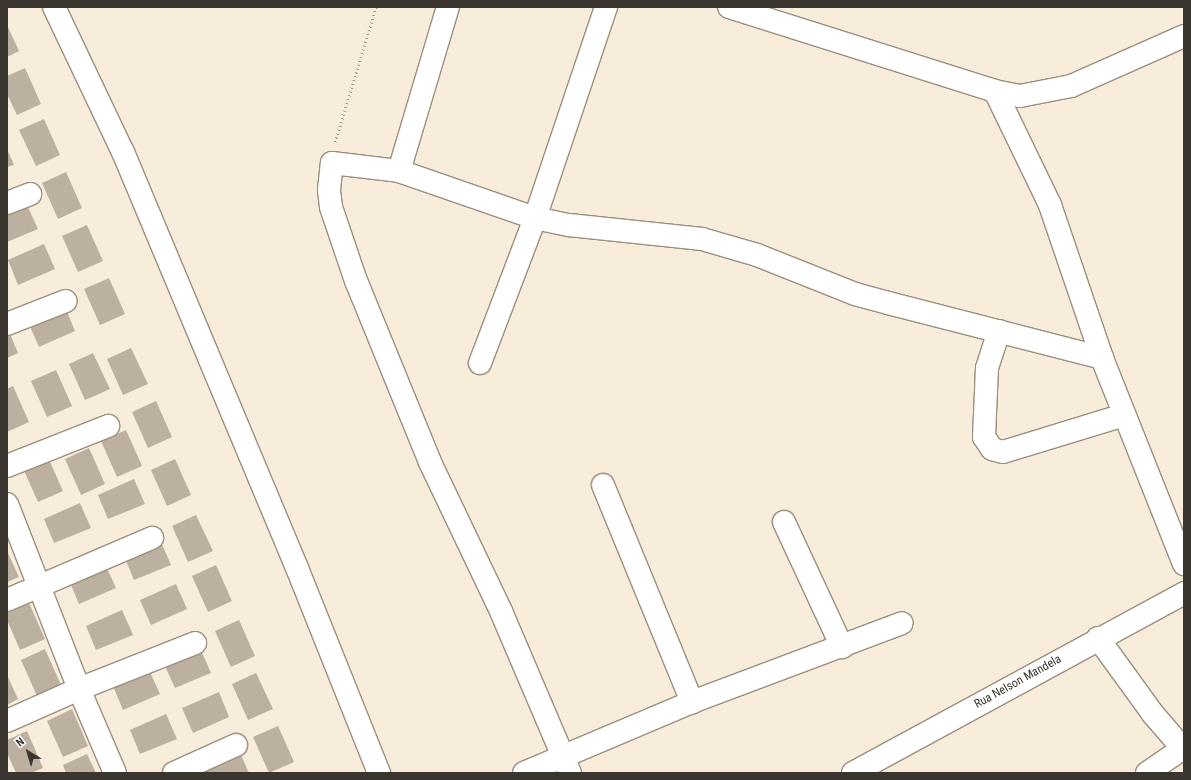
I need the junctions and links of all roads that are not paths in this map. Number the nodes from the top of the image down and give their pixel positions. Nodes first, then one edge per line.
1 (54, 7) edge
2 (448, 7) edge
3 (606, 7) edge
4 (729, 7) edge
5 (1184, 36) edge
6 (995, 91) junction
7 (398, 171) junction
8 (30, 194) dead end
9 (7, 203) edge
10 (535, 218) junction
11 (66, 301) dead end
12 (7, 324) edge
13 (999, 331) junction
14 (1102, 358) junction
15 (480, 363) dead end
16 (1124, 415) junction
17 (108, 426) dead end
18 (7, 466) edge
19 (603, 485) dead end
20 (7, 504) edge
21 (784, 522) dead end
22 (152, 538) dead end
23 (1184, 564) edge
24 (39, 587) junction
25 (1184, 593) edge
26 (7, 600) edge
27 (902, 623) dead end
28 (1098, 638) junction
29 (195, 643) dead end
30 (842, 647) junction
31 (79, 689) junction
32 (692, 702) junction
33 (7, 721) edge
34 (236, 744) dead end
35 (1183, 750) edge
36 (567, 765) edge
37 (370, 771) edge
38 (115, 773) edge
39 (174, 773) edge
40 (524, 773) edge
41 (853, 773) edge
42 (1147, 773) edge

1 - 37 street
2 - 7 street
3 - 10 street
4 - 6 street
5 - 6 street
6 - 14 street
7 - 10 street
7 - 36 street
8 - 9 street
10 - 13 street
10 - 15 street
11 - 12 street
13 - 14 street
13 - 16 street
14 - 16 street
16 - 23 street
17 - 18 street
19 - 32 street
20 - 24 street
21 - 30 street
22 - 24 street
24 - 26 street
24 - 31 street
25 - 28 street, Rua Nelson Mandela
27 - 30 street
28 - 35 street
28 - 41 street, Rua Nelson Mandela
29 - 31 street
30 - 32 street
31 - 33 street
31 - 38 street
32 - 36 street
34 - 39 street
35 - 42 street
36 - 40 street

